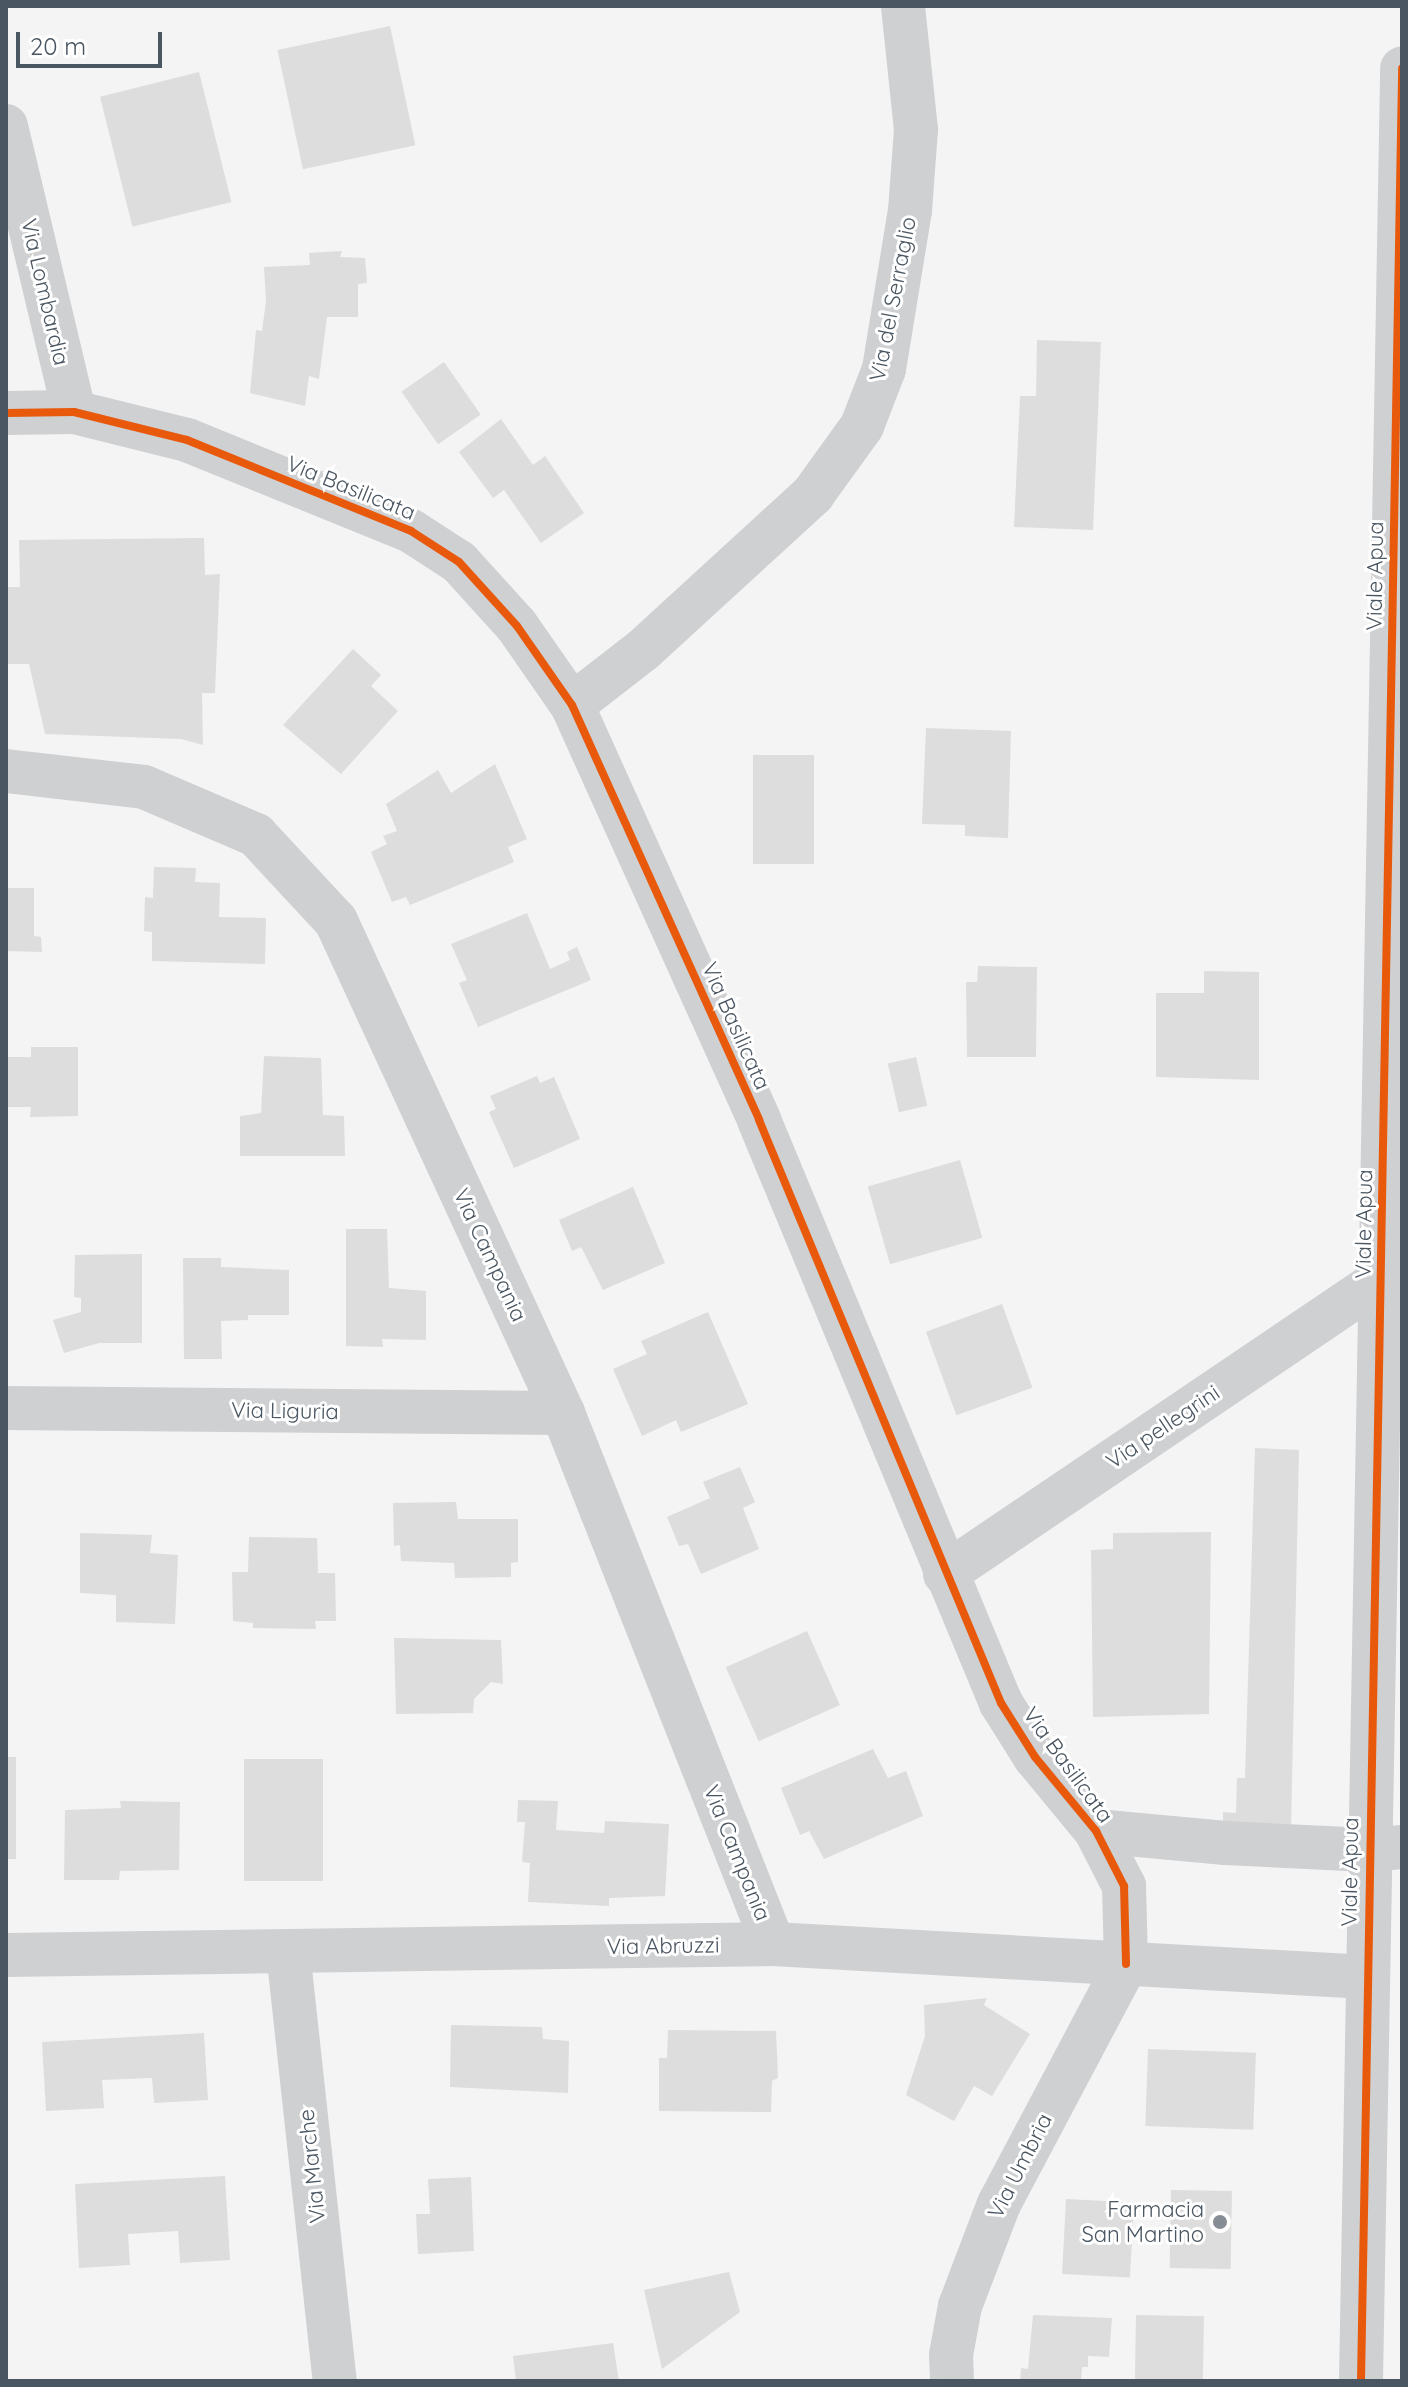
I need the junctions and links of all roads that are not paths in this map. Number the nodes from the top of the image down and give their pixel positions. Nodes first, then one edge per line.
1 (903, 6) edge
2 (1402, 68) edge
3 (6, 126) edge
4 (74, 412) junction
5 (6, 413) edge
6 (572, 705) junction
7 (6, 771) edge
8 (1393, 1083) edge
9 (1391, 1274) edge
10 (6, 1408) edge
11 (563, 1413) junction
12 (1402, 1437) edge
13 (1376, 1503) junction
14 (945, 1574) junction
15 (1096, 1831) junction
16 (1385, 1849) edge
17 (773, 1944) junction
18 (288, 1951) junction
19 (6, 1955) edge
20 (1126, 1964) junction
21 (1367, 1977) junction
22 (1385, 2067) edge
23 (335, 2381) edge
24 (952, 2381) edge
25 (1361, 2381) edge

1 - 6 street, Via del Serraglio
2 - 8 street, Viale Apua
3 - 4 street, Via Lombardia
4 - 5 street, Via Basilicata
4 - 6 street, Via Basilicata
6 - 14 street, Via Basilicata
7 - 11 street, Via Campania
8 - 9 street, Viale Apua
9 - 13 street, Viale Apua
9 - 14 street, Via pellegrini
10 - 11 street, Via Liguria
11 - 17 street, Via Campania
12 - 13 street
13 - 16 street, Viale Apua
14 - 15 street, Via Basilicata
15 - 16 street, Via Basilicata
15 - 20 street, Via Basilicata
16 - 21 street, Viale Apua
17 - 18 street, Via Abruzzi
17 - 20 street, Via Abruzzi
18 - 19 street, Via Abruzzi
18 - 23 street, Via Marche
20 - 21 street, Via Abruzzi
20 - 24 street, Via Umbria
21 - 22 street, Viale Apua
22 - 25 street, Viale Apua

